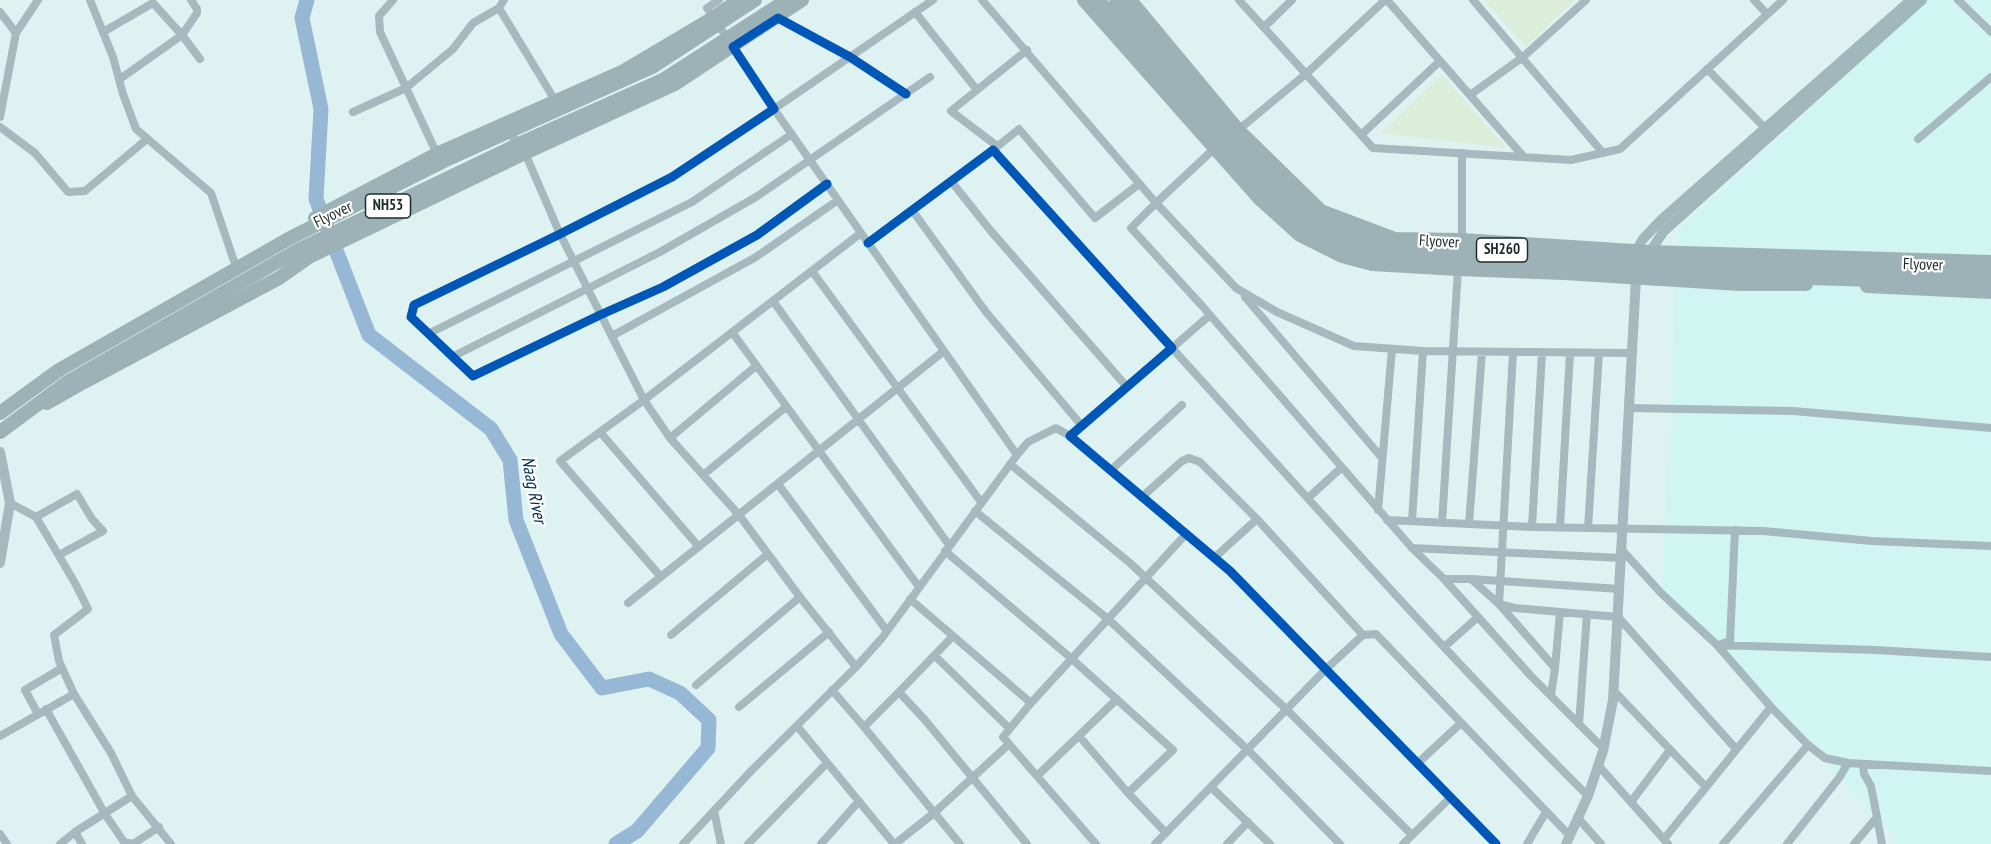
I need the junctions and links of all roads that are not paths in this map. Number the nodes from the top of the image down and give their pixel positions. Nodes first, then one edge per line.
1 (38, 0) edge
2 (90, 0) edge
3 (191, 0) edge
4 (393, 0) edge
5 (504, 0) edge
6 (719, 0) edge
7 (739, 0) edge
8 (755, 0) edge
9 (787, 0) edge
10 (802, 0) edge
11 (933, 0) edge
12 (982, 0) edge
13 (1084, 0) edge
14 (1098, 0) edge
15 (1116, 0) edge
16 (1130, 0) edge
17 (1239, 0) edge
18 (1292, 0) edge
19 (1386, 0) edge
20 (1473, 0) edge
21 (1586, 0) edge
22 (1754, 0) edge
23 (1783, 0) edge
24 (1911, 0) edge
25 (1922, 0) edge
26 (1958, 0) edge
27 (499, 8) junction
28 (0, 12) edge
29 (915, 12) junction
30 (1767, 14) junction
31 (713, 18) junction
32 (1264, 27) junction
33 (103, 32) junction
34 (1991, 32) edge
35 (16, 33) junction
36 (182, 35) junction
37 (733, 47) junction
38 (1027, 50) junction
39 (850, 57) junction
40 (1523, 57) junction
41 (200, 59) dead end
42 (1440, 60) junction
43 (1707, 69) junction
44 (1307, 74) junction
45 (930, 77) dead end
46 (1991, 77) edge
47 (120, 79) junction
48 (406, 88) junction
49 (977, 90) junction
50 (906, 94) junction
51 (1470, 95) junction
52 (556, 102) junction
53 (774, 109) junction
54 (353, 112) dead end
55 (0, 117) edge
56 (504, 125) junction
57 (0, 127) edge
58 (1765, 128) junction
59 (1238, 130) junction
60 (792, 134) junction
61 (1361, 135) junction
62 (147, 139) junction
63 (1918, 139) dead end
64 (995, 148) junction
65 (1214, 148) junction
66 (525, 153) junction
67 (1462, 153) junction
68 (1603, 153) junction
69 (437, 154) junction
70 (1523, 156) junction
71 (810, 160) junction
72 (951, 181) junction
73 (827, 184) junction
74 (1139, 184) junction
75 (838, 200) junction
76 (1156, 203) junction
77 (912, 210) junction
78 (295, 228) junction
79 (861, 233) junction
80 (560, 234) junction
81 (1462, 240) junction
82 (868, 243) junction
83 (1642, 251) junction
84 (309, 257) junction
85 (574, 261) junction
86 (1991, 262) edge
87 (235, 264) junction
88 (1458, 269) junction
89 (812, 271) junction
90 (1991, 272) edge
91 (1629, 277) junction
92 (1991, 284) edge
93 (587, 288) junction
94 (1240, 290) junction
95 (1991, 292) edge
96 (773, 301) junction
97 (600, 315) junction
98 (1210, 315) junction
99 (732, 332) junction
100 (430, 333) junction
101 (612, 336) junction
102 (1172, 348) junction
103 (1392, 349) junction
104 (944, 351) junction
105 (1423, 351) junction
106 (1453, 351) junction
107 (1482, 352) junction
108 (1513, 352) junction
109 (1542, 353) junction
110 (1570, 353) junction
111 (1599, 353) junction
112 (1632, 353) junction
113 (454, 356) junction
114 (756, 366) junction
115 (899, 387) junction
116 (1127, 387) junction
117 (644, 400) junction
118 (1182, 405) dead end
119 (786, 406) junction
120 (0, 407) edge
121 (1628, 408) junction
122 (0, 413) edge
123 (859, 418) junction
124 (1082, 426) junction
125 (1991, 428) edge
126 (0, 432) edge
127 (600, 432) junction
128 (1070, 436) junction
129 (670, 438) junction
130 (0, 439) edge
131 (0, 452) edge
132 (818, 452) junction
133 (1017, 455) junction
134 (1382, 458) junction
135 (1010, 464) junction
136 (1341, 468) junction
137 (1111, 470) junction
138 (703, 475) junction
139 (778, 484) junction
140 (1143, 496) junction
141 (1308, 498) junction
142 (981, 502) junction
143 (7, 507) edge
144 (1378, 510) junction
145 (975, 511) junction
146 (739, 515) junction
147 (36, 517) junction
148 (1257, 519) junction
149 (1387, 520) junction
150 (1412, 521) junction
151 (1442, 523) junction
152 (1468, 524) junction
153 (1503, 526) junction
154 (1532, 527) junction
155 (1560, 527) junction
156 (1588, 528) junction
157 (1623, 529) junction
158 (1735, 530) junction
159 (1186, 534) junction
160 (1991, 546) edge
161 (699, 547) junction
162 (947, 548) junction
163 (1412, 549) junction
164 (768, 554) junction
165 (1502, 554) junction
166 (1622, 554) junction
167 (58, 555) junction
168 (1214, 558) junction
169 (0, 563) edge
170 (661, 577) junction
171 (1145, 577) junction
172 (1444, 579) junction
173 (1471, 579) junction
174 (1500, 581) junction
175 (919, 587) junction
176 (1620, 588) junction
177 (800, 597) junction
178 (910, 599) junction
179 (628, 603) dead end
180 (1499, 604) junction
181 (1560, 612) junction
182 (1587, 614) junction
183 (1478, 616) junction
184 (1618, 617) junction
185 (1108, 619) junction
186 (887, 631) junction
187 (829, 632) junction
188 (671, 635) dead end
189 (1363, 635) junction
190 (953, 636) junction
191 (1717, 645) junction
192 (1444, 647) junction
193 (934, 656) junction
194 (1991, 657) edge
195 (1072, 659) junction
196 (856, 667) junction
197 (62, 668) junction
198 (1555, 668) junction
199 (1326, 669) junction
200 (696, 685) dead end
201 (832, 690) junction
202 (1614, 691) junction
203 (899, 692) junction
204 (74, 694) junction
205 (1551, 695) junction
206 (1117, 699) junction
207 (1030, 703) junction
208 (739, 707) dead end
209 (1770, 707) junction
210 (46, 710) junction
211 (1287, 710) junction
212 (38, 714) junction
213 (1461, 723) junction
214 (1579, 724) junction
215 (797, 726) junction
216 (864, 727) junction
217 (1009, 728) junction
218 (0, 736) edge
219 (1079, 736) junction
220 (1009, 744) junction
221 (1808, 745) junction
222 (1604, 749) junction
223 (1736, 749) junction
224 (1248, 750) junction
225 (1670, 750) junction
226 (827, 763) junction
227 (1418, 763) junction
228 (1848, 764) junction
229 (1863, 764) junction
230 (1598, 765) junction
231 (1991, 771) edge
232 (1037, 776) junction
233 (972, 777) junction
234 (1211, 787) junction
235 (1706, 787) junction
236 (1128, 793) junction
237 (132, 796) junction
238 (1588, 796) junction
239 (1451, 797) junction
240 (859, 801) junction
241 (1631, 802) junction
242 (714, 811) junction
243 (1546, 812) junction
244 (934, 813) junction
245 (105, 814) junction
246 (1877, 817) junction
247 (1578, 818) junction
248 (1248, 822) junction
249 (159, 827) junction
250 (75, 832) junction
251 (1166, 833) junction
252 (0, 834) edge
253 (1412, 835) junction
254 (1568, 840) edge
255 (1666, 842) edge
256 (823, 843) edge
257 (7, 844) edge
258 (60, 844) edge
259 (82, 844) edge
260 (133, 844) edge
261 (171, 844) edge
262 (683, 844) edge
263 (721, 844) edge
264 (748, 844) edge
265 (895, 844) edge
266 (960, 844) edge
267 (1027, 844) edge
268 (1096, 844) edge
269 (1155, 844) edge
270 (1227, 844) edge
271 (1270, 844) edge
272 (1340, 844) edge
273 (1403, 844) edge
274 (1496, 844) edge
275 (1527, 844) edge
276 (1601, 844) edge
277 (1723, 844) edge
278 (1787, 844) edge
279 (1854, 844) edge
280 (1882, 844) edge

1 - 35 street
2 - 33 street
3 - 36 street
4 - 48 street
5 - 27 street
6 - 31 street
7 - 31 highway, NH53
8 - 122 highway, Flyover / NH53, bridge
9 - 126 highway, Flyover / NH53, bridge
10 - 37 highway, NH53
11 - 29 street
12 - 38 street
13 - 65 highway
14 - 92 highway, Flyover, bridge
15 - 90 highway, Flyover / SH260, bridge
16 - 59 highway, SH260
17 - 32 street
18 - 32 street
19 - 42 street
19 - 44 street
20 - 40 street
21 - 40 street
22 - 30 street
23 - 30 street
24 - 58 main road
25 - 83 main road
26 - 34 street
27 - 48 street
27 - 52 street
28 - 35 street
29 - 39 street
29 - 49 street
30 - 43 street
31 - 37 street
31 - 52 highway, NH53
32 - 44 street
33 - 36 street
33 - 47 street
35 - 55 street
36 - 41 street
36 - 47 street
37 - 39 street
37 - 53 street
37 - 66 highway, NH53
38 - 49 street
38 - 74 street
39 - 50 street
39 - 53 street
40 - 51 street
40 - 68 street
42 - 51 street
42 - 61 street
43 - 58 street
43 - 68 street
44 - 59 street
44 - 61 street
45 - 50 street
46 - 63 street
47 - 62 street
48 - 54 street
48 - 69 street
49 - 64 street
50 - 71 street
51 - 70 street
52 - 56 highway, NH53
53 - 60 street
53 - 80 street
56 - 66 street
56 - 69 highway, NH53
57 - 62 street
58 - 83 main road
59 - 65 street
59 - 81 highway, SH260
60 - 71 street
60 - 85 street
61 - 67 street
62 - 87 street
64 - 72 street
64 - 74 street
64 - 102 street
65 - 76 street
65 - 88 highway
66 - 80 street
66 - 84 highway, NH53
67 - 70 street
67 - 81 street
68 - 70 street
69 - 78 highway, NH53
71 - 73 street
71 - 93 street
72 - 77 street
72 - 116 street
73 - 75 street
73 - 97 street
74 - 76 street
75 - 79 street
75 - 101 street
76 - 94 street
76 - 98 street
77 - 82 street
77 - 124 street
78 - 84 highway
78 - 87 highway, NH53
79 - 82 street
79 - 89 street
80 - 85 street
80 - 100 street
81 - 83 highway, SH260
82 - 104 street
83 - 86 highway, SH260
83 - 91 main road
84 - 130 highway, NH53
85 - 93 street
85 - 100 street
87 - 120 highway, NH53
88 - 91 highway
88 - 106 street
89 - 96 street
89 - 115 street
91 - 95 highway
91 - 112 street
93 - 97 street
93 - 113 street
94 - 103 street
94 - 134 street
96 - 99 street
96 - 123 street
97 - 101 street
97 - 113 street
98 - 102 street
98 - 136 street
99 - 114 street
99 - 117 street
100 - 113 street
101 - 117 street
102 - 116 street
102 - 141 street
103 - 105 street
103 - 134 street
104 - 115 street
104 - 133 street
105 - 106 street
105 - 150 street
106 - 107 street
106 - 151 street
107 - 108 street
107 - 152 street
108 - 109 street
108 - 153 street
109 - 110 street
109 - 154 street
110 - 111 street
110 - 155 street
111 - 112 street
111 - 156 street
112 - 121 street
114 - 119 street
114 - 129 street
115 - 123 street
115 - 142 street
116 - 124 street
117 - 127 street
117 - 129 street
118 - 137 street
119 - 132 street
119 - 138 street
121 - 125 street
121 - 157 street
123 - 132 street
123 - 162 street
124 - 128 street
127 - 161 street
127 - 170 street
128 - 133 street
128 - 137 street
129 - 138 street
131 - 143 street
132 - 139 street
132 - 175 street
133 - 135 street
134 - 144 street
135 - 142 street
135 - 171 street
136 - 141 street
136 - 144 street
137 - 140 street
138 - 146 street
139 - 146 street
139 - 186 street
140 - 148 street
140 - 159 street
141 - 192 street
142 - 145 street
143 - 147 street
143 - 169 street
144 - 149 street
145 - 162 street
145 - 185 street
146 - 161 street
146 - 164 street
147 - 167 street
147 - 167 street
148 - 168 street
148 - 189 street
149 - 150 street
149 - 163 street
150 - 151 street
151 - 152 street
152 - 153 street
153 - 154 street
153 - 165 street
154 - 155 street
155 - 156 street
156 - 157 street
157 - 158 street
157 - 166 street
158 - 160 street
158 - 191 street
159 - 168 street
159 - 171 street
161 - 170 street
162 - 175 street
162 - 195 street
163 - 165 street
163 - 172 street
164 - 177 street
164 - 188 street
165 - 166 street
165 - 174 street
166 - 176 street
166 - 191 street
167 - 197 street
168 - 199 street
170 - 179 street
171 - 185 street
171 - 211 street
172 - 173 street
172 - 183 street
173 - 174 street
173 - 180 street
174 - 176 street
174 - 180 street
175 - 178 street
176 - 184 street
177 - 187 street
177 - 200 street
178 - 186 street
178 - 190 street
180 - 181 street
180 - 198 street
181 - 182 street
181 - 198 street
182 - 184 street
182 - 214 street
183 - 192 street
183 - 205 street
184 - 202 street
184 - 223 street
185 - 195 street
185 - 224 street
186 - 196 street
187 - 196 street
187 - 208 street
189 - 199 street
189 - 213 street
190 - 193 street
190 - 207 street
191 - 194 street
191 - 209 street
192 - 238 street
193 - 203 street
193 - 217 street
195 - 206 street
195 - 207 street
196 - 201 street
197 - 204 street
197 - 212 street
198 - 205 street
199 - 211 street
199 - 227 street
201 - 215 street
201 - 216 street
202 - 222 street
202 - 225 street
203 - 216 street
203 - 233 street
204 - 210 street
204 - 237 street
205 - 214 street
206 - 219 street
206 - 236 street
207 - 217 street
209 - 221 street
209 - 223 street
210 - 212 street
210 - 245 street
211 - 224 street
211 - 253 street
212 - 218 street
213 - 227 street
213 - 243 street
214 - 222 street
215 - 226 street
215 - 242 street
216 - 244 street
217 - 220 street
219 - 232 street
219 - 236 street
220 - 232 street
220 - 233 street
221 - 228 street
221 - 277 street
222 - 230 street
223 - 235 street
224 - 234 street
224 - 272 street
225 - 235 street
225 - 241 street
226 - 240 street
226 - 264 street
227 - 239 street
228 - 229 street
228 - 278 street
229 - 231 street
229 - 246 street
230 - 238 street
230 - 241 street
232 - 268 street
233 - 244 street
233 - 267 street
234 - 248 street
234 - 251 street
235 - 255 street
236 - 251 street
237 - 245 street
237 - 249 street
238 - 247 street
239 - 253 street
239 - 274 street
240 - 256 street
240 - 265 street
241 - 255 street
242 - 262 street
242 - 263 street
243 - 254 street
243 - 275 street
244 - 265 street
244 - 266 street
245 - 250 street
245 - 260 street
246 - 279 street
246 - 280 street
247 - 254 street
247 - 276 street
248 - 270 street
248 - 271 street
249 - 260 street
249 - 261 street
250 - 258 street
250 - 259 street
251 - 269 street
252 - 257 street
253 - 273 street

